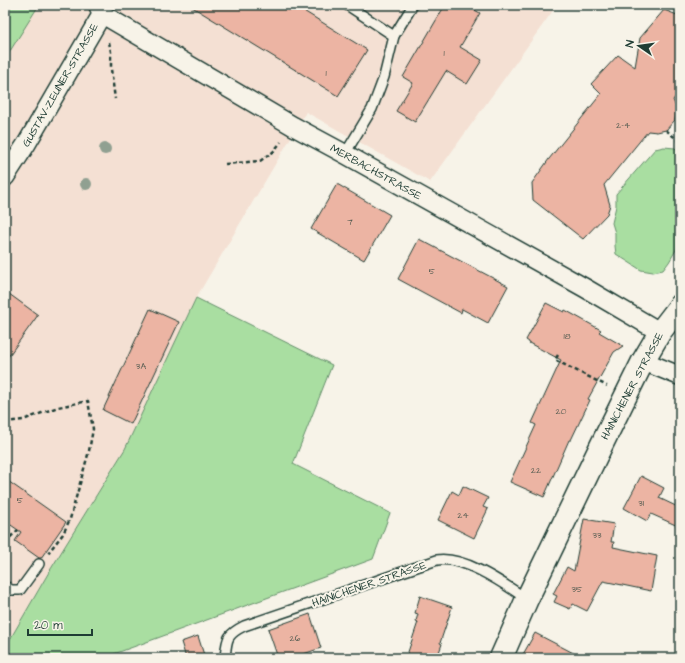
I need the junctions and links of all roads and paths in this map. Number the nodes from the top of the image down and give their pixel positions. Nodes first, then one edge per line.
1 (347, 5) edge
2 (413, 5) edge
3 (100, 9) edge
4 (394, 36) junction
5 (115, 99) dead end
6 (292, 126) junction
7 (666, 130) dead end
8 (680, 142) edge
9 (345, 154) junction
10 (225, 164) dead end
11 (5, 177) edge
12 (680, 306) edge
13 (660, 332) junction
14 (558, 355) dead end
15 (643, 361) junction
16 (680, 376) edge
17 (626, 396) junction
18 (5, 422) edge
19 (18, 530) dead end
20 (5, 542) edge
21 (39, 564) joint
22 (5, 586) edge
23 (527, 599) junction
24 (225, 658) edge
25 (501, 658) edge

1 - 4 lane
2 - 4 lane
3 - 5 path
3 - 6 street, MERBACHSTRASSE
3 - 11 street, GUSTAV-ZEUNER-STRASSE
4 - 9 lane
6 - 9 street, MERBACHSTRASSE
6 - 10 path
7 - 8 path
9 - 13 street, MERBACHSTRASSE
12 - 13 main road, HAINICHENER STRASSE
13 - 15 main road, HAINICHENER STRASSE
14 - 17 path
15 - 16 street
15 - 17 main road, HAINICHENER STRASSE
17 - 23 main road, HAINICHENER STRASSE
18 - 21 path
19 - 20 path
21 - 22 lane
23 - 24 lane, HAINICHENER STRASSE
23 - 25 main road, HAINICHENER STRASSE

